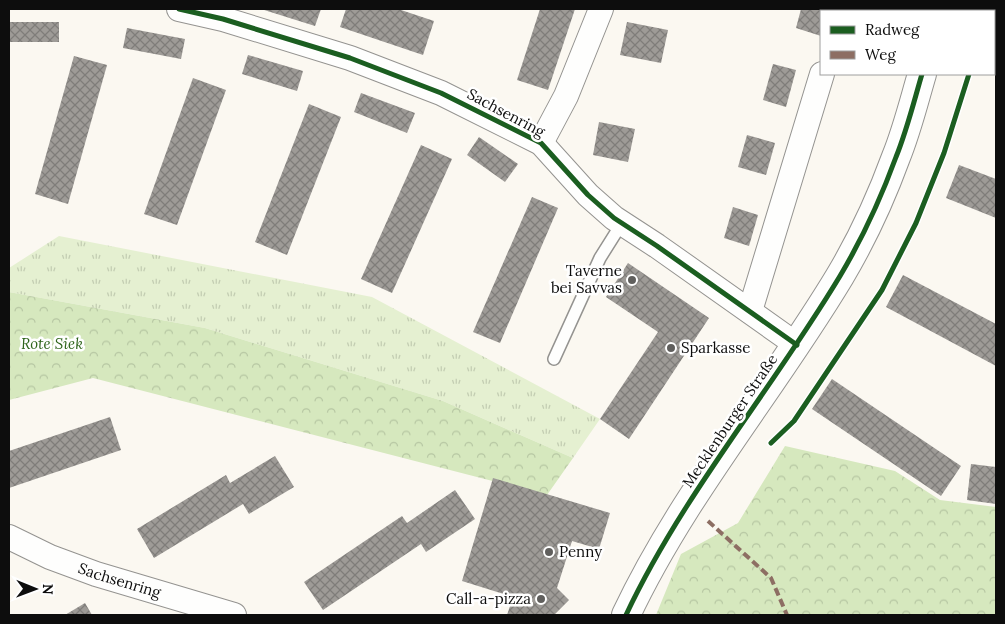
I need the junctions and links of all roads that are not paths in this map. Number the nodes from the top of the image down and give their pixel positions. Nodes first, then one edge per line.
1 (178, 9) edge
2 (601, 9) edge
3 (989, 9) edge
4 (996, 10) edge
5 (822, 75) edge
6 (922, 75) edge
7 (540, 143) junction
8 (622, 223) junction
9 (750, 311) junction
10 (797, 345) junction
11 (554, 359) dead end
12 (9, 537) edge
13 (234, 615) edge
14 (626, 615) edge

1 - 7 street, Sachsenring
2 - 7 street
3 - 4 street
5 - 9 street
6 - 10 street, Mecklenburger Straße
7 - 8 street, Sachsenring
8 - 9 street, Sachsenring
8 - 11 lane
9 - 10 street, Sachsenring
10 - 14 street, Mecklenburger Straße
12 - 13 street, Sachsenring

